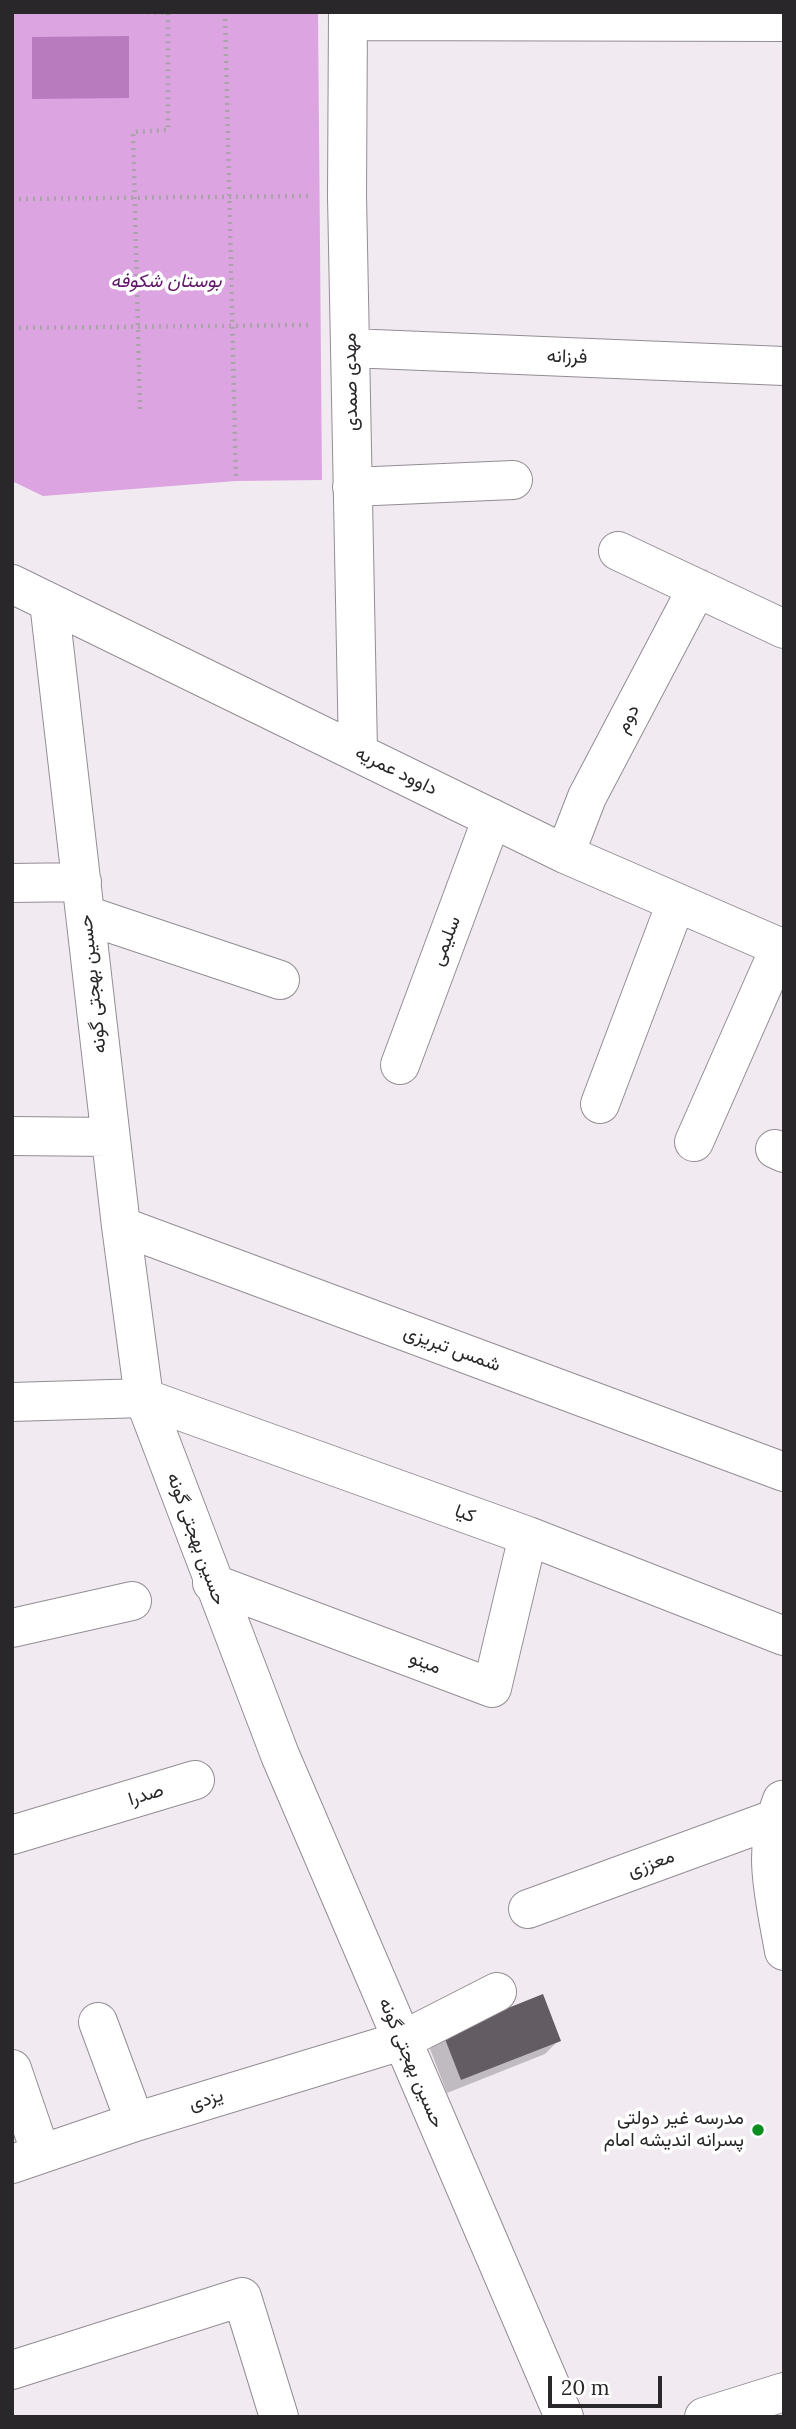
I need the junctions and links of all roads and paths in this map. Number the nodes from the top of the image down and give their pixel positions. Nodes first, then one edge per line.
1 (141, 12) edge
2 (225, 12) edge
3 (348, 17) edge
4 (784, 22) edge
5 (229, 196) junction
6 (347, 196) junction
7 (134, 197) junction
8 (12, 199) edge
9 (232, 326) junction
10 (136, 327) junction
11 (12, 328) edge
12 (336, 337) junction
13 (784, 366) edge
14 (140, 409) dead end
15 (513, 480) dead end
16 (236, 481) dead end
17 (352, 486) junction
18 (618, 551) dead end
19 (12, 584) edge
20 (697, 588) junction
21 (49, 601) junction
22 (784, 629) edge
23 (358, 752) junction
24 (492, 818) junction
25 (565, 854) junction
26 (12, 883) edge
27 (84, 899) junction
28 (676, 903) junction
29 (782, 948) edge
30 (280, 980) dead end
31 (400, 1065) dead end
32 (600, 1104) dead end
33 (12, 1136) edge
34 (110, 1137) junction
35 (694, 1142) dead end
36 (121, 1226) junction
37 (144, 1398) junction
38 (12, 1402) edge
39 (784, 1472) edge
40 (528, 1536) junction
41 (212, 1583) junction
42 (132, 1601) dead end
43 (12, 1628) edge
44 (784, 1636) edge
45 (195, 1780) dead end
46 (779, 1807) edge
47 (12, 1835) edge
48 (776, 1859) edge
49 (528, 1909) dead end
50 (784, 1951) edge
51 (496, 1992) dead end
52 (98, 2022) dead end
53 (401, 2041) junction
54 (12, 2069) edge
55 (135, 2122) junction
56 (27, 2159) edge
57 (12, 2370) edge
58 (784, 2392) edge
59 (279, 2417) edge
60 (564, 2417) edge
61 (704, 2417) edge

1 - 7 path
2 - 5 path
3 - 4 street
3 - 6 street, مهدی صمدی
5 - 6 path
5 - 7 path
5 - 9 path
6 - 12 street, مهدی صمدی
7 - 8 path
7 - 10 path
9 - 10 path
9 - 12 path
9 - 16 path
10 - 11 path
10 - 14 path
12 - 13 street, فرزانه
12 - 17 street, مهدی صمدی
15 - 17 street
17 - 23 street, مهدی صمدی
18 - 20 street
19 - 21 street, داوود عمریه
20 - 22 street
20 - 25 street, دوم
21 - 23 street, داوود عمریه
21 - 27 street, حسین بهجتی گونه
23 - 24 street, داوود عمریه
24 - 25 street, داوود عمریه
24 - 31 street, سلیمی
25 - 28 street, داوود عمریه
26 - 27 street
27 - 30 street
27 - 34 street, حسین بهجتی گونه
28 - 29 street, داوود عمریه
28 - 32 street
29 - 35 street
33 - 34 street
34 - 36 street, حسین بهجتی گونه
36 - 37 street, حسین بهجتی گونه
36 - 39 street, شمس تبریزی
37 - 38 street
37 - 40 street, کیا
37 - 41 street, حسین بهجتی گونه
40 - 41 street, مینو
40 - 44 street, کیا
41 - 53 street, حسین بهجتی گونه
42 - 43 street
45 - 47 street, صدرا
46 - 48 street
46 - 49 street, معززی
48 - 50 street
51 - 53 street, یزدی
52 - 55 street
53 - 55 street, یزدی
53 - 60 street, حسین بهجتی گونه
54 - 56 street
55 - 56 street, یزدی
57 - 59 street
58 - 61 street

